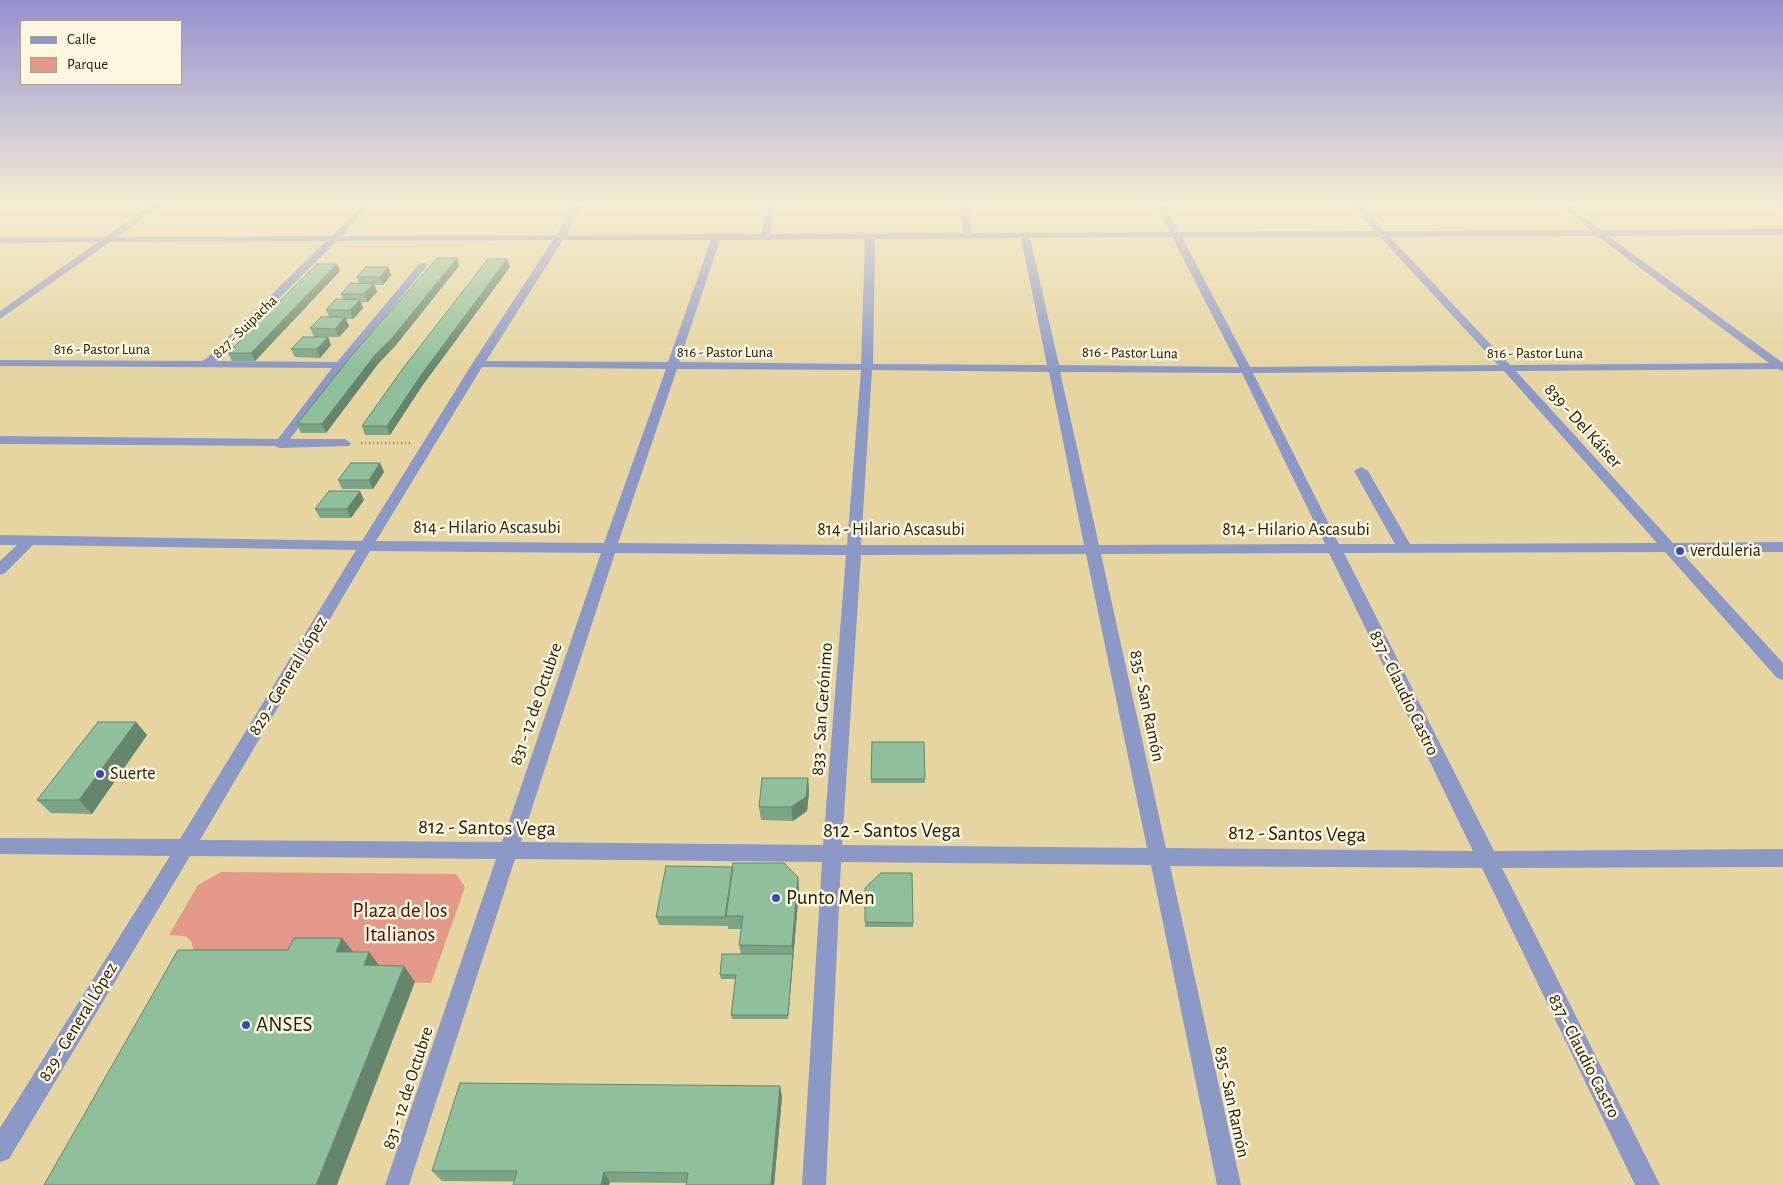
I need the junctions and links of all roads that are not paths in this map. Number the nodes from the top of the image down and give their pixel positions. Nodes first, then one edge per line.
1 (82, 258) edge
2 (315, 258) edge
3 (546, 258) edge
4 (710, 258) edge
5 (869, 258) edge
6 (1031, 258) edge
7 (1189, 258) edge
8 (1405, 258) edge
9 (1634, 258) edge
10 (423, 265) dead end
11 (0, 316) edge
12 (0, 363) edge
13 (203, 364) junction
14 (478, 364) junction
15 (340, 365) junction
16 (673, 367) junction
17 (867, 367) junction
18 (1782, 367) edge
19 (1055, 368) junction
20 (1508, 369) junction
21 (1246, 370) junction
22 (0, 440) edge
23 (280, 444) junction
24 (345, 444) road end
25 (1361, 471) dead end
26 (0, 540) edge
27 (30, 540) junction
28 (366, 546) junction
29 (610, 547) junction
30 (1668, 547) junction
31 (1783, 547) edge
32 (1093, 548) junction
33 (1404, 548) junction
34 (1333, 549) junction
35 (853, 550) junction
36 (0, 570) edge
37 (1783, 674) edge
38 (0, 846) edge
39 (185, 848) junction
40 (507, 852) junction
41 (832, 854) junction
42 (1158, 856) junction
43 (1783, 858) edge
44 (1486, 860) junction
45 (0, 1150) edge
46 (397, 1185) edge
47 (814, 1185) edge
48 (1229, 1185) edge
49 (1648, 1185) edge

1 - 11 street
2 - 13 street, 827 - Suipacha
3 - 14 street, 829 - General López
4 - 16 street, 831 - 12 de Octubre
5 - 17 street, 833 - San Gerónimo
6 - 19 street, 835 - San Ramón
7 - 21 street, 837 - Claudio Castro
8 - 20 street, 839 - Del Káiser
9 - 18 street
10 - 15 street
12 - 13 street, 816 - Pastor Luna
13 - 15 street, 816 - Pastor Luna
14 - 16 street, 816 - Pastor Luna
14 - 28 street, 829 - General López
15 - 23 street
16 - 17 street, 816 - Pastor Luna
16 - 29 street, 831 - 12 de Octubre
17 - 19 street, 816 - Pastor Luna
17 - 35 street, 833 - San Gerónimo
18 - 20 street, 816 - Pastor Luna
19 - 21 street, 816 - Pastor Luna
19 - 32 street, 835 - San Ramón
20 - 21 street, 816 - Pastor Luna
20 - 30 street, 839 - Del Káiser
21 - 34 street, 837 - Claudio Castro
22 - 23 street
23 - 24 street
25 - 33 street
26 - 27 street, 814 - Hilario Ascasubi
27 - 28 street, 814 - Hilario Ascasubi
27 - 36 street
28 - 29 street, 814 - Hilario Ascasubi
28 - 39 street, 829 - General López
29 - 35 street, 814 - Hilario Ascasubi
29 - 40 street, 831 - 12 de Octubre
30 - 31 street, 814 - Hilario Ascasubi
30 - 33 street, 814 - Hilario Ascasubi
30 - 37 street, 839 - Del Káiser
32 - 34 street, 814 - Hilario Ascasubi
32 - 35 street, 814 - Hilario Ascasubi
32 - 42 street, 835 - San Ramón
33 - 34 street, 814 - Hilario Ascasubi
34 - 44 street, 837 - Claudio Castro
35 - 41 street, 833 - San Gerónimo
38 - 39 street, 812 - Santos Vega
39 - 40 street, 812 - Santos Vega
39 - 45 street, 829 - General López
40 - 41 street, 812 - Santos Vega
40 - 46 street, 831 - 12 de Octubre
41 - 42 street, 812 - Santos Vega
41 - 47 street, 833 - San Gerónimo
42 - 44 street, 812 - Santos Vega
42 - 48 street, 835 - San Ramón
43 - 44 street, 812 - Santos Vega
44 - 49 street, 837 - Claudio Castro

